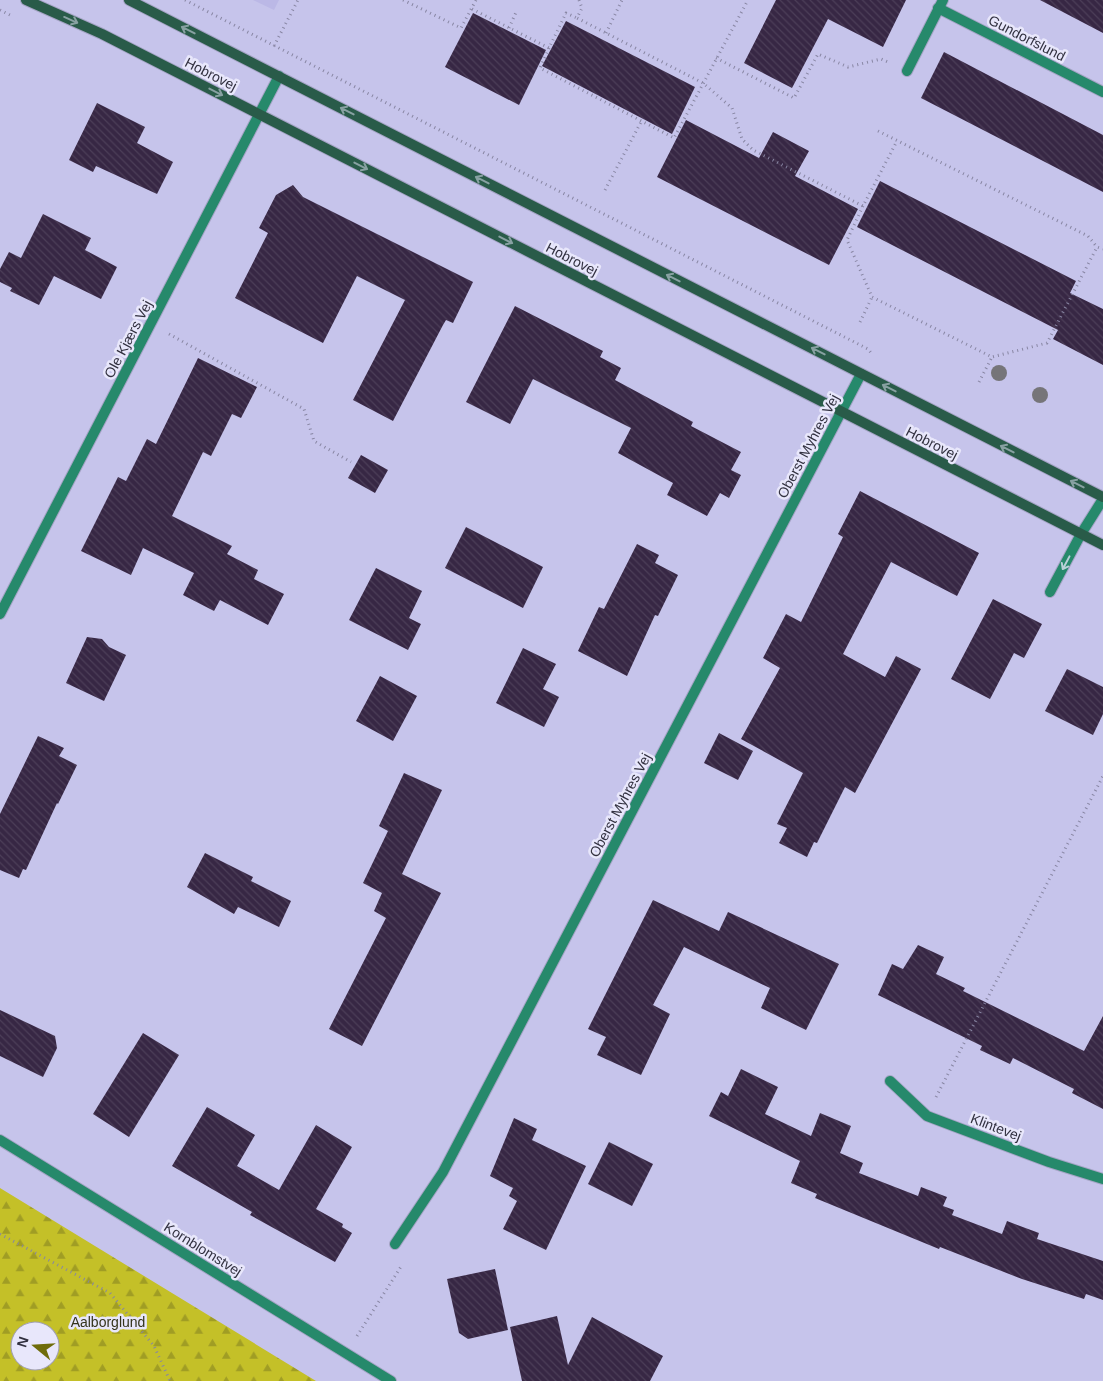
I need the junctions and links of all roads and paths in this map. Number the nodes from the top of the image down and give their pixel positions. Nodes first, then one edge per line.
1 (26, 0) edge
2 (129, 0) edge
3 (185, 0) edge
4 (298, 0) edge
5 (403, 0) edge
6 (476, 0) edge
7 (580, 0) edge
8 (622, 0) edge
9 (748, 0) edge
10 (940, 4) edge
11 (472, 8) junction
12 (517, 10) dead end
13 (577, 18) junction
14 (509, 28) junction
15 (606, 33) junction
16 (274, 45) junction
17 (549, 48) junction
18 (716, 58) junction
19 (907, 72) joint
20 (279, 76) junction
21 (703, 83) junction
22 (1103, 92) edge
23 (260, 114) junction
24 (641, 122) junction
25 (878, 131) dead end
26 (897, 141) junction
27 (604, 190) dead end
28 (863, 206) junction
29 (1097, 247) junction
30 (1103, 249) edge
31 (872, 297) junction
32 (860, 322) dead end
33 (151, 324) junction
34 (868, 349) dead end
35 (992, 357) junction
36 (861, 374) junction
37 (979, 382) dead end
38 (842, 412) junction
39 (351, 462) dead end
40 (1103, 498) edge
41 (1081, 534) junction
42 (1103, 545) edge
43 (1050, 592) dead end
44 (0, 614) edge
45 (1103, 776) edge
46 (890, 1081) dead end
47 (927, 1116) junction
48 (0, 1140) edge
49 (1103, 1179) edge
50 (0, 1234) edge
51 (394, 1244) joint
52 (346, 1354) junction
53 (170, 1381) edge
54 (391, 1381) edge

1 -> 23 main road, Hobrovej
20 -> 2 main road, Hobrovej
3 - 16 path
4 - 16 path
5 - 11 path
6 - 11 path
7 - 13 path
8 - 15 path
9 - 18 path
10 - 19 street, Gundorfslund
10 - 22 street, Gundorfslund
11 - 14 path
12 - 14 path
13 - 15 path
13 - 17 path
14 - 17 path
15 - 21 path
16 - 20 path
16 - 34 path
17 - 24 path
18 - 19 path
18 - 21 path
20 - 23 street, Ole Kjærs Vej
36 -> 20 main road, Hobrovej
21 - 24 path
21 - 28 path
23 - 33 street, Ole Kjærs Vej
23 -> 38 main road, Hobrovej
24 - 27 path
25 - 26 path
26 - 28 path
26 - 29 path
28 - 31 path
29 - 30 path
29 - 35 path
31 - 32 path
31 - 35 path
33 - 39 path
33 - 44 street, Ole Kjærs Vej
35 - 37 path
36 - 38 street, Oberst Myhres Vej
40 -> 36 main road, Hobrovej
38 - 41 main road, Hobrovej
38 - 51 street, Oberst Myhres Vej
40 - 41 street
41 - 42 main road, Hobrovej
41 -> 43 street
45 - 47 path
46 - 47 street, Klintevej
47 - 49 street, Klintevej
48 - 52 street, Kornblomstvej
50 - 53 path
51 - 52 path
52 - 54 street, Kornblomstvej

